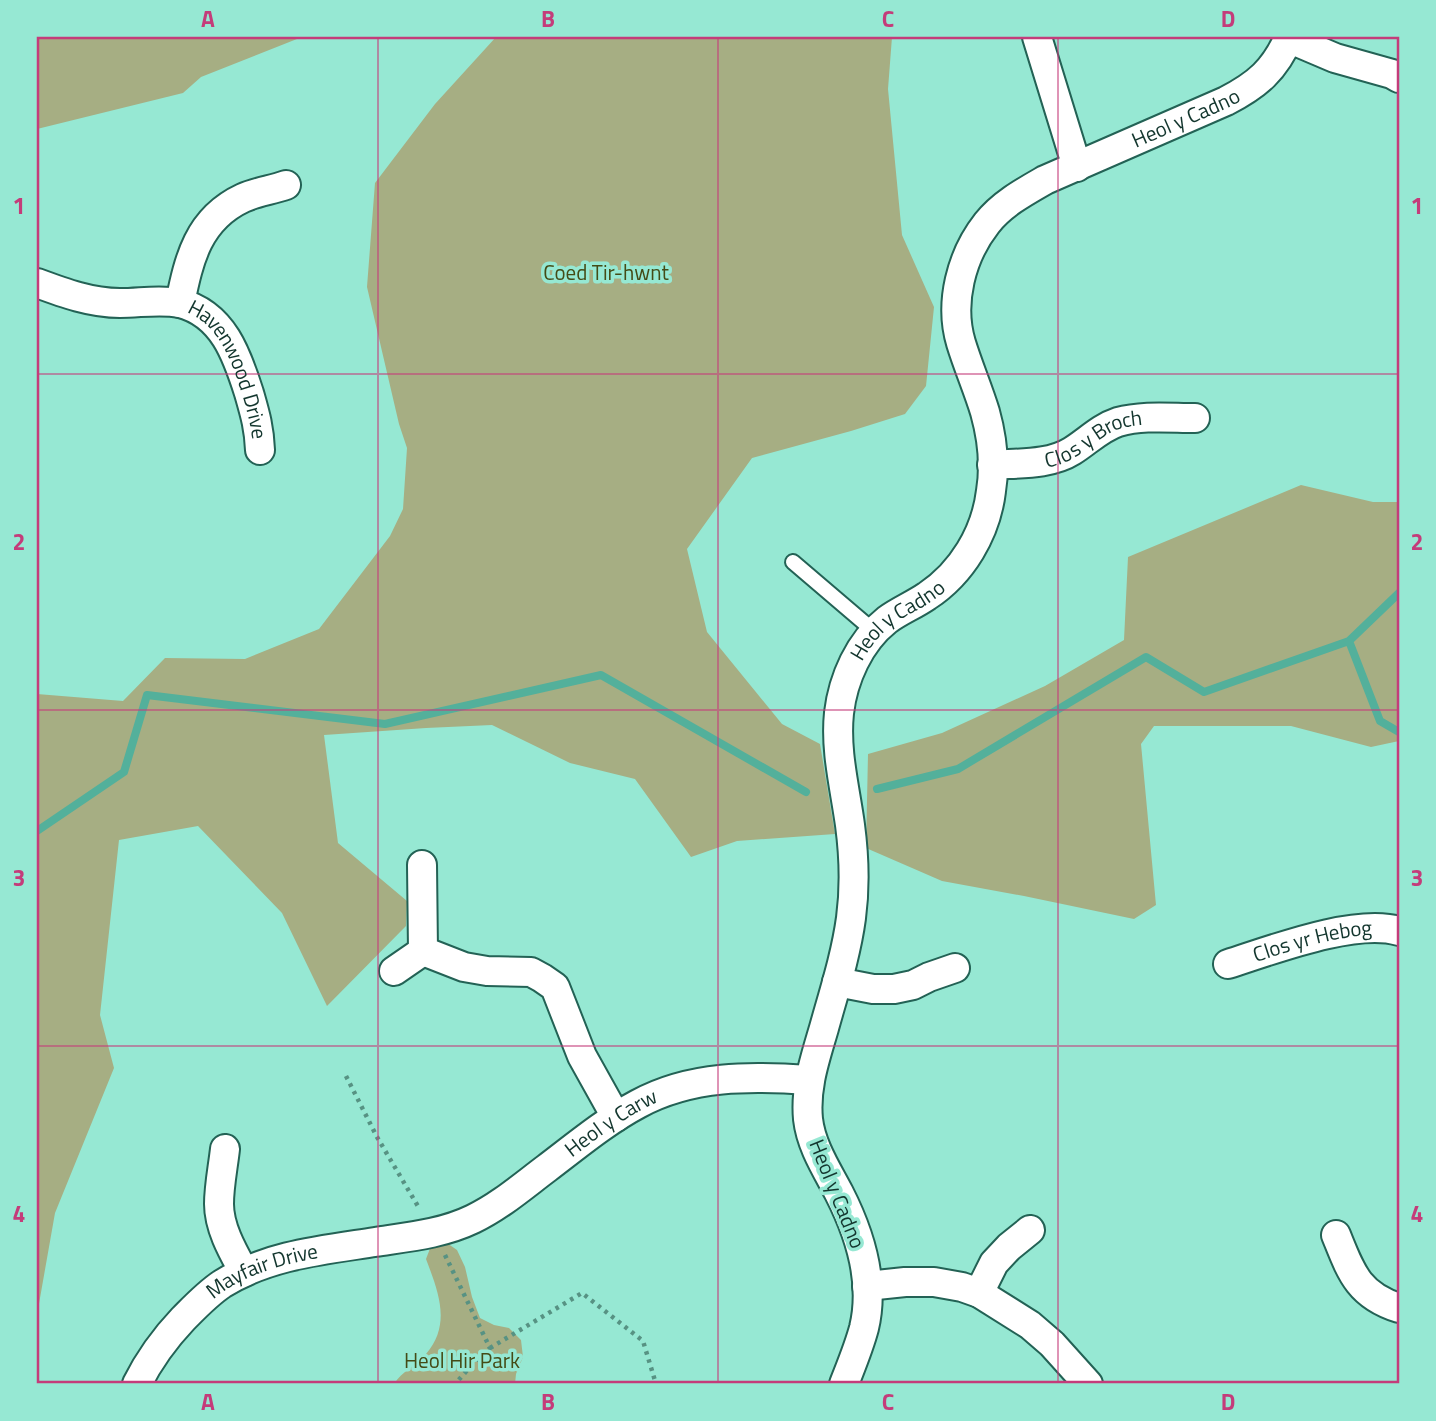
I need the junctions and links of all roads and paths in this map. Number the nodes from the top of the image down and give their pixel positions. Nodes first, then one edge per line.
1 (1037, 37) edge
2 (1288, 38) edge
3 (1399, 78) edge
4 (1077, 167) junction
5 (286, 185) dead end
6 (37, 283) edge
7 (180, 303) junction
8 (1195, 418) dead end
9 (260, 450) dead end
10 (992, 465) junction
11 (793, 562) dead end
12 (875, 632) junction
13 (422, 865) dead end
14 (1399, 932) edge
15 (423, 951) junction
16 (1227, 964) dead end
17 (956, 968) dead end
18 (394, 971) dead end
19 (837, 982) junction
20 (346, 1076) dead end
21 (809, 1080) junction
22 (616, 1117) junction
23 (225, 1149) dead end
24 (1030, 1230) dead end
25 (434, 1233) junction
26 (1336, 1235) dead end
27 (243, 1272) junction
28 (867, 1286) junction
29 (979, 1293) junction
30 (1399, 1308) edge
31 (490, 1348) junction
32 (137, 1384) edge
33 (455, 1384) edge
34 (656, 1384) edge
35 (844, 1384) edge
36 (1088, 1384) edge

1 - 4 street
2 - 3 street
2 - 4 street, Heol y Cadno
4 - 10 street, Heol y Cadno
5 - 7 street, Havenwood Drive
6 - 7 street, Havenwood Drive
7 - 9 street, Havenwood Drive
8 - 10 street, Clos y Broch
10 - 12 street, Heol y Cadno
11 - 12 lane
12 - 19 street, Heol y Cadno
13 - 15 street
14 - 16 street, Clos yr Hebog
15 - 18 street
15 - 22 street
17 - 19 street
19 - 21 street, Heol y Cadno
20 - 25 path
21 - 22 street, Heol y Carw
21 - 28 street, Heol y Cadno
22 - 25 street, Heol y Carw
23 - 27 street
24 - 29 street
25 - 27 street, Mayfair Drive
25 - 31 path
26 - 30 street
27 - 32 street, Mayfair Drive
28 - 29 street
28 - 35 street, Heol y Cadno
29 - 36 street
31 - 33 path
31 - 34 path

